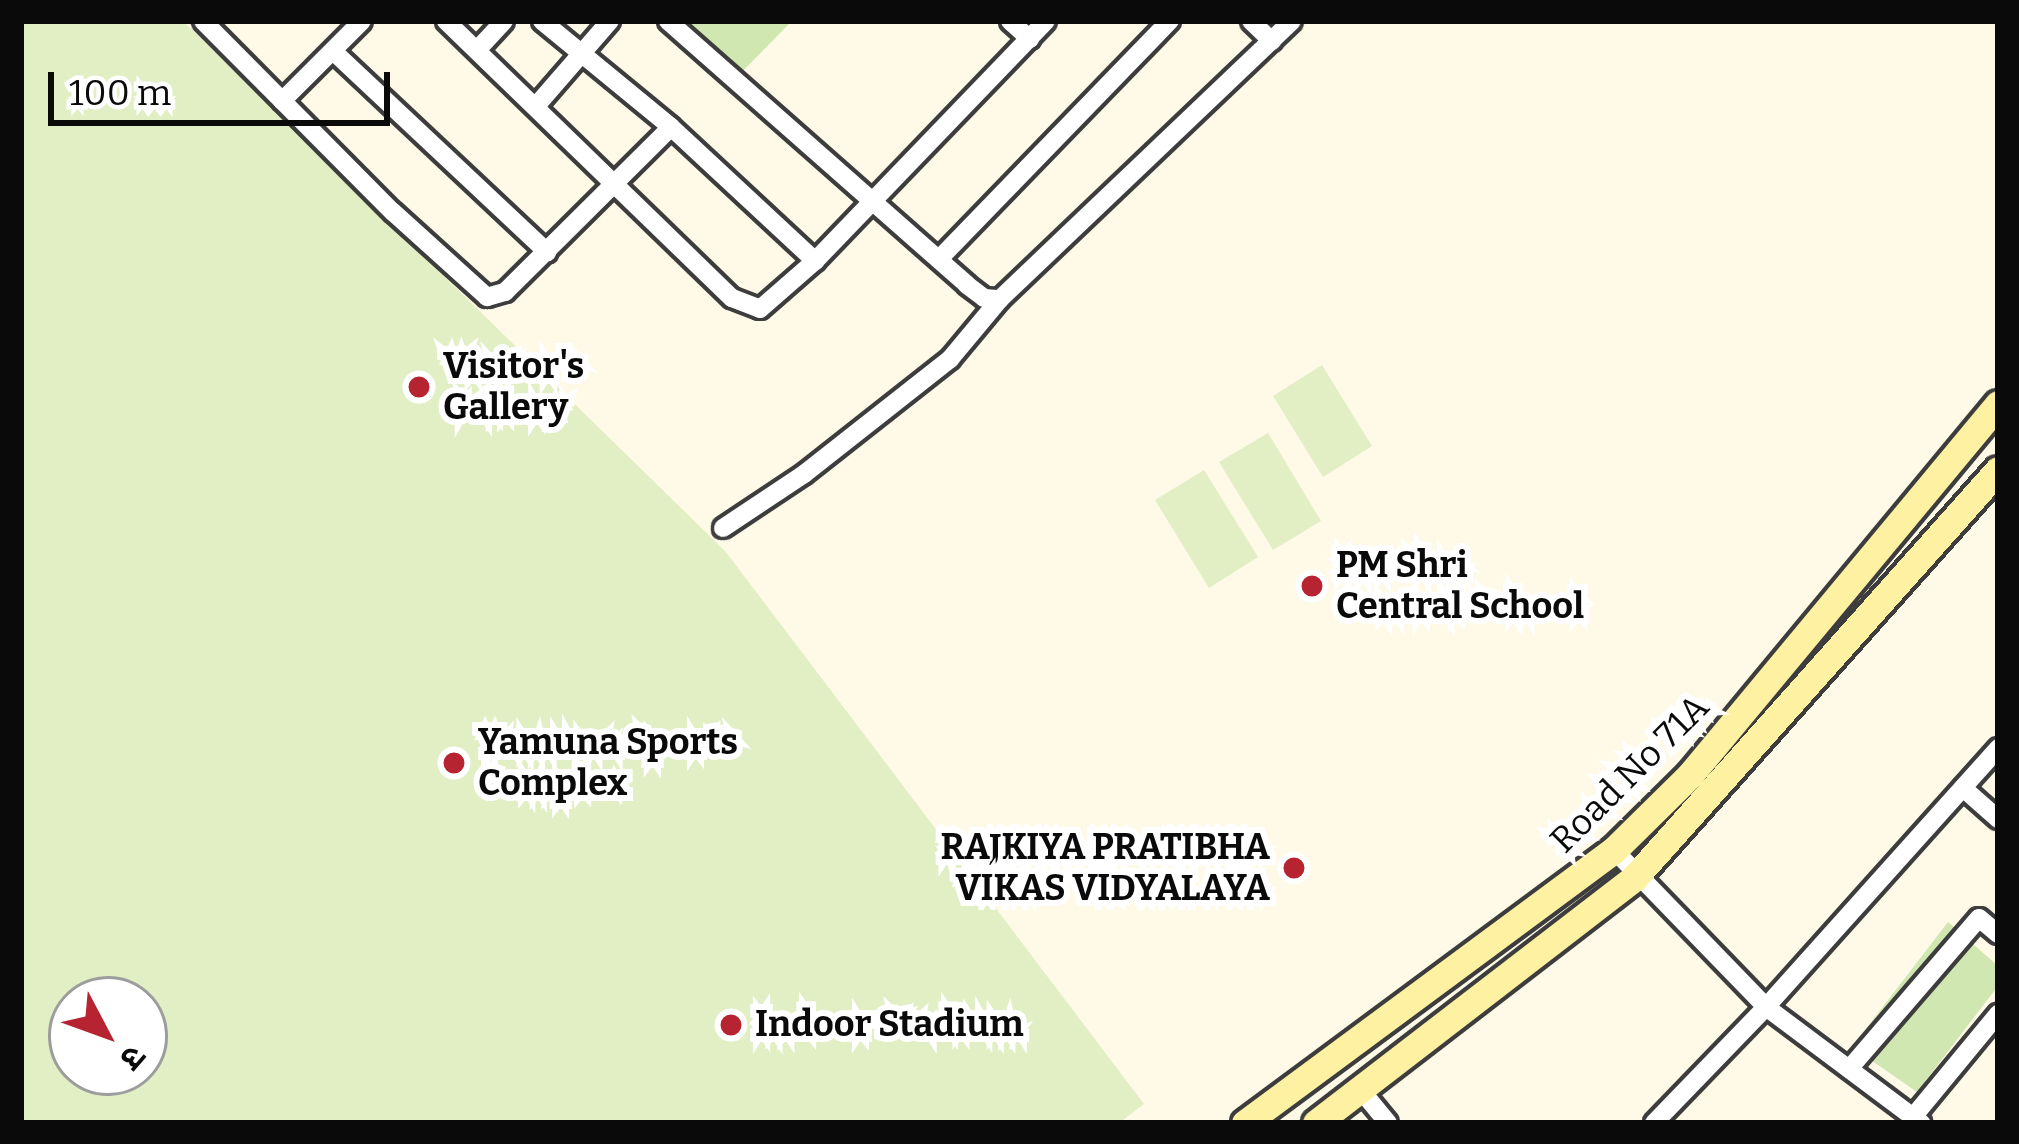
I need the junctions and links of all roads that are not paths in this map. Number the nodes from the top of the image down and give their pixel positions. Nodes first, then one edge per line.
1 (362, 21) edge
2 (446, 21) edge
3 (504, 21) edge
4 (542, 21) edge
5 (610, 21) edge
6 (668, 21) edge
7 (1010, 21) edge
8 (1046, 21) edge
9 (1170, 21) edge
10 (1251, 21) edge
11 (1292, 21) edge
12 (211, 24) edge
13 (1030, 39) junction
14 (1272, 40) junction
15 (478, 49) junction
16 (333, 51) junction
17 (584, 53) junction
18 (282, 101) junction
19 (536, 106) junction
20 (671, 127) junction
21 (616, 184) junction
22 (870, 202) junction
23 (547, 251) junction
24 (939, 259) junction
25 (815, 261) junction
26 (1000, 299) junction
27 (1998, 404) edge
28 (1998, 470) edge
29 (723, 528) dead end
30 (1998, 748) edge
31 (1963, 788) junction
32 (1998, 819) edge
33 (1614, 850) junction
34 (1635, 877) junction
35 (1998, 934) edge
36 (1766, 1007) junction
37 (1998, 1014) edge
38 (1849, 1069) junction
39 (1360, 1089) junction
40 (1917, 1120) edge
41 (1245, 1123) edge
42 (1316, 1123) edge
43 (1388, 1123) edge
44 (1654, 1123) edge

1 - 16 street
2 - 15 street
3 - 15 street
4 - 17 street
5 - 17 street
6 - 22 street
7 - 13 street
8 - 13 street
9 - 24 street
10 - 14 street
11 - 14 street
12 - 18 street
13 - 22 street
14 - 26 street
15 - 19 street
16 - 18 street
16 - 23 street
17 - 19 street
17 - 20 street
18 - 23 street
19 - 21 street
20 - 21 street
20 - 25 street
21 - 23 street
21 - 25 street
22 - 24 street
22 - 25 street
24 - 26 street
26 - 29 street
27 - 33 street, Road No 71A
28 - 34 street, Road No 71A
30 - 31 street
31 - 32 street
31 - 36 street
33 - 34 street
33 - 41 street, Road No 71A
34 - 36 street
34 - 39 street, Road No 71A
35 - 38 street
36 - 38 street
36 - 44 street
37 - 40 street
38 - 40 street
39 - 42 street, Road No 71A
39 - 43 street

